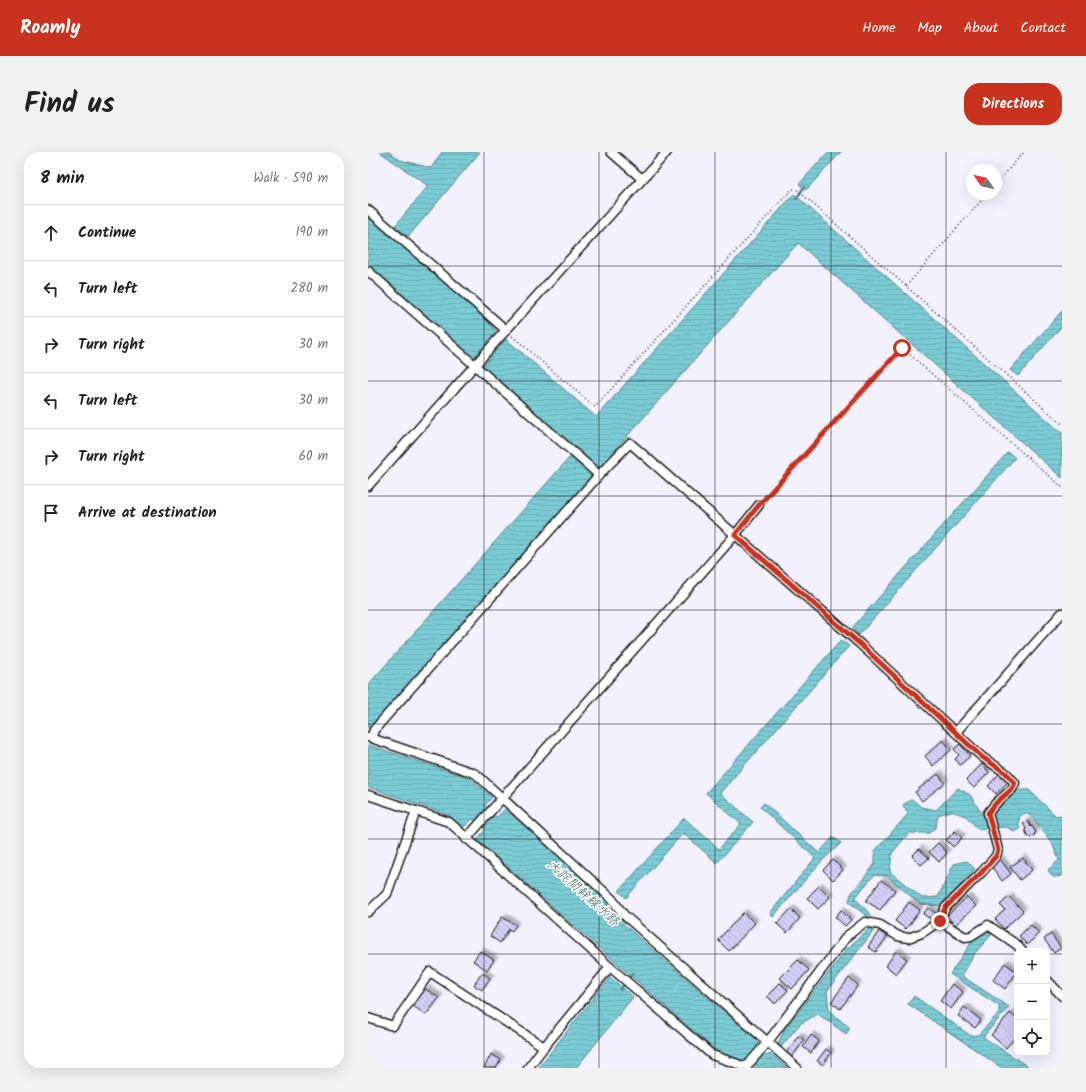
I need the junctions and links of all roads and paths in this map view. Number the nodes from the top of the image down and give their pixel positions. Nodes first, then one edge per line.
1 (611, 152) edge
2 (666, 152) edge
3 (1024, 152) edge
4 (1002, 177) edge
5 (642, 179) junction
6 (982, 200) edge
7 (368, 210) edge
8 (368, 272) edge
9 (906, 286) junction
10 (506, 330) junction
11 (474, 366) junction
12 (1062, 424) edge
13 (600, 475) junction
14 (368, 486) edge
15 (1062, 486) edge
16 (759, 505) joint
17 (735, 535) junction
18 (1062, 612) edge
19 (956, 732) junction
20 (370, 737) edge
21 (368, 795) edge
22 (502, 797) junction
23 (416, 811) junction
24 (466, 838) junction
25 (368, 912) edge
26 (940, 921) junction
27 (1020, 948) edge
28 (610, 967) junction
29 (1050, 983) edge
30 (1062, 996) edge
31 (368, 1018) edge
32 (765, 1046) junction
33 (544, 1047) junction
34 (746, 1067) edge
35 (528, 1068) edge
36 (797, 1068) edge

1 - 5 street
2 - 5 street
3 - 4 path
5 - 10 street
6 - 9 path
7 - 10 street
8 - 11 street
9 - 10 path
9 - 12 path
10 - 11 street
11 - 13 street
11 - 14 street
13 - 17 street
13 - 20 street
15 - 16 path
16 - 17 street
17 - 19 street
17 - 22 street
18 - 19 street
19 - 26 street
20 - 22 street
21 - 23 street
22 - 24 street
22 - 32 street
23 - 24 street
23 - 25 street
24 - 28 street
26 - 27 street
26 - 32 street
28 - 33 street
28 - 34 street
29 - 30 street
31 - 33 street
32 - 34 street
32 - 36 street
33 - 35 street

